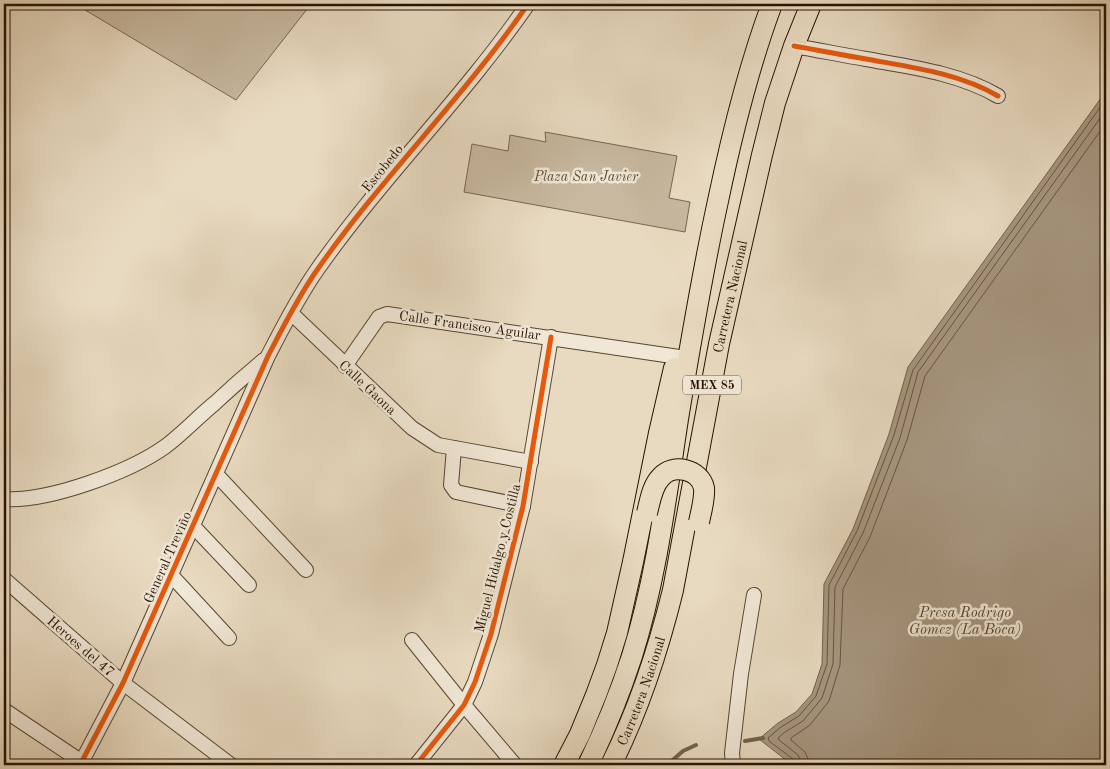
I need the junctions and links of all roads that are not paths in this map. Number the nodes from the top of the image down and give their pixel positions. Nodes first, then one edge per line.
1 (528, 4) edge
2 (772, 4) edge
3 (811, 4) edge
4 (794, 46) junction
5 (998, 96) dead end
6 (291, 312) junction
7 (551, 337) junction
8 (691, 338) junction
9 (268, 356) junction
10 (679, 357) junction
11 (345, 366) junction
12 (454, 448) junction
13 (531, 462) junction
14 (216, 474) junction
15 (4, 499) edge
16 (523, 506) junction
17 (193, 526) junction
18 (306, 570) dead end
19 (171, 575) junction
20 (4, 578) edge
21 (248, 585) dead end
22 (754, 595) dead end
23 (229, 638) dead end
24 (412, 640) dead end
25 (123, 683) junction
26 (464, 705) junction
27 (4, 710) edge
28 (81, 764) edge
29 (231, 765) edge
30 (416, 765) edge
31 (515, 765) edge
32 (564, 765) edge
33 (572, 765) edge
34 (588, 765) edge
35 (611, 765) edge
36 (625, 765) edge
37 (733, 765) edge

1 - 6 street, Escobedo
2 - 8 highway, Carretera Nacional / MEX 85
3 - 4 highway, Carretera Nacional / MEX 85
4 - 5 street
4 - 35 highway, Carretera Nacional / MEX 85
6 - 9 street, Escobedo
6 - 11 street, Calle Gaona
7 - 10 street, Calle Francisco Aguilar
7 - 11 street, Calle Francisco Aguilar
7 - 13 street, Miguel Hidalgo y Costilla
8 - 10 highway, MEX 85
8 - 34 highway, Carretera Nacional / MEX 85
9 - 14 street, General Treviño
9 - 15 street
10 - 32 highway, MEX 85
11 - 12 street, Calle Gaona
12 - 13 street, Calle Gaona
12 - 16 street
13 - 16 street, Miguel Hidalgo y Costilla
14 - 17 street, General Treviño
14 - 18 street
16 - 26 street, Miguel Hidalgo y Costilla
17 - 19 street, General Treviño
17 - 21 street
19 - 23 street
19 - 25 street, General Treviño
20 - 25 street, Heroes del 47
22 - 37 street
24 - 26 street
25 - 28 street, General Treviño
25 - 29 street, Heroes del 47
26 - 30 street, Miguel Hidalgo y Costilla
26 - 31 street
27 - 28 street
33 - 36 highway, bridge

